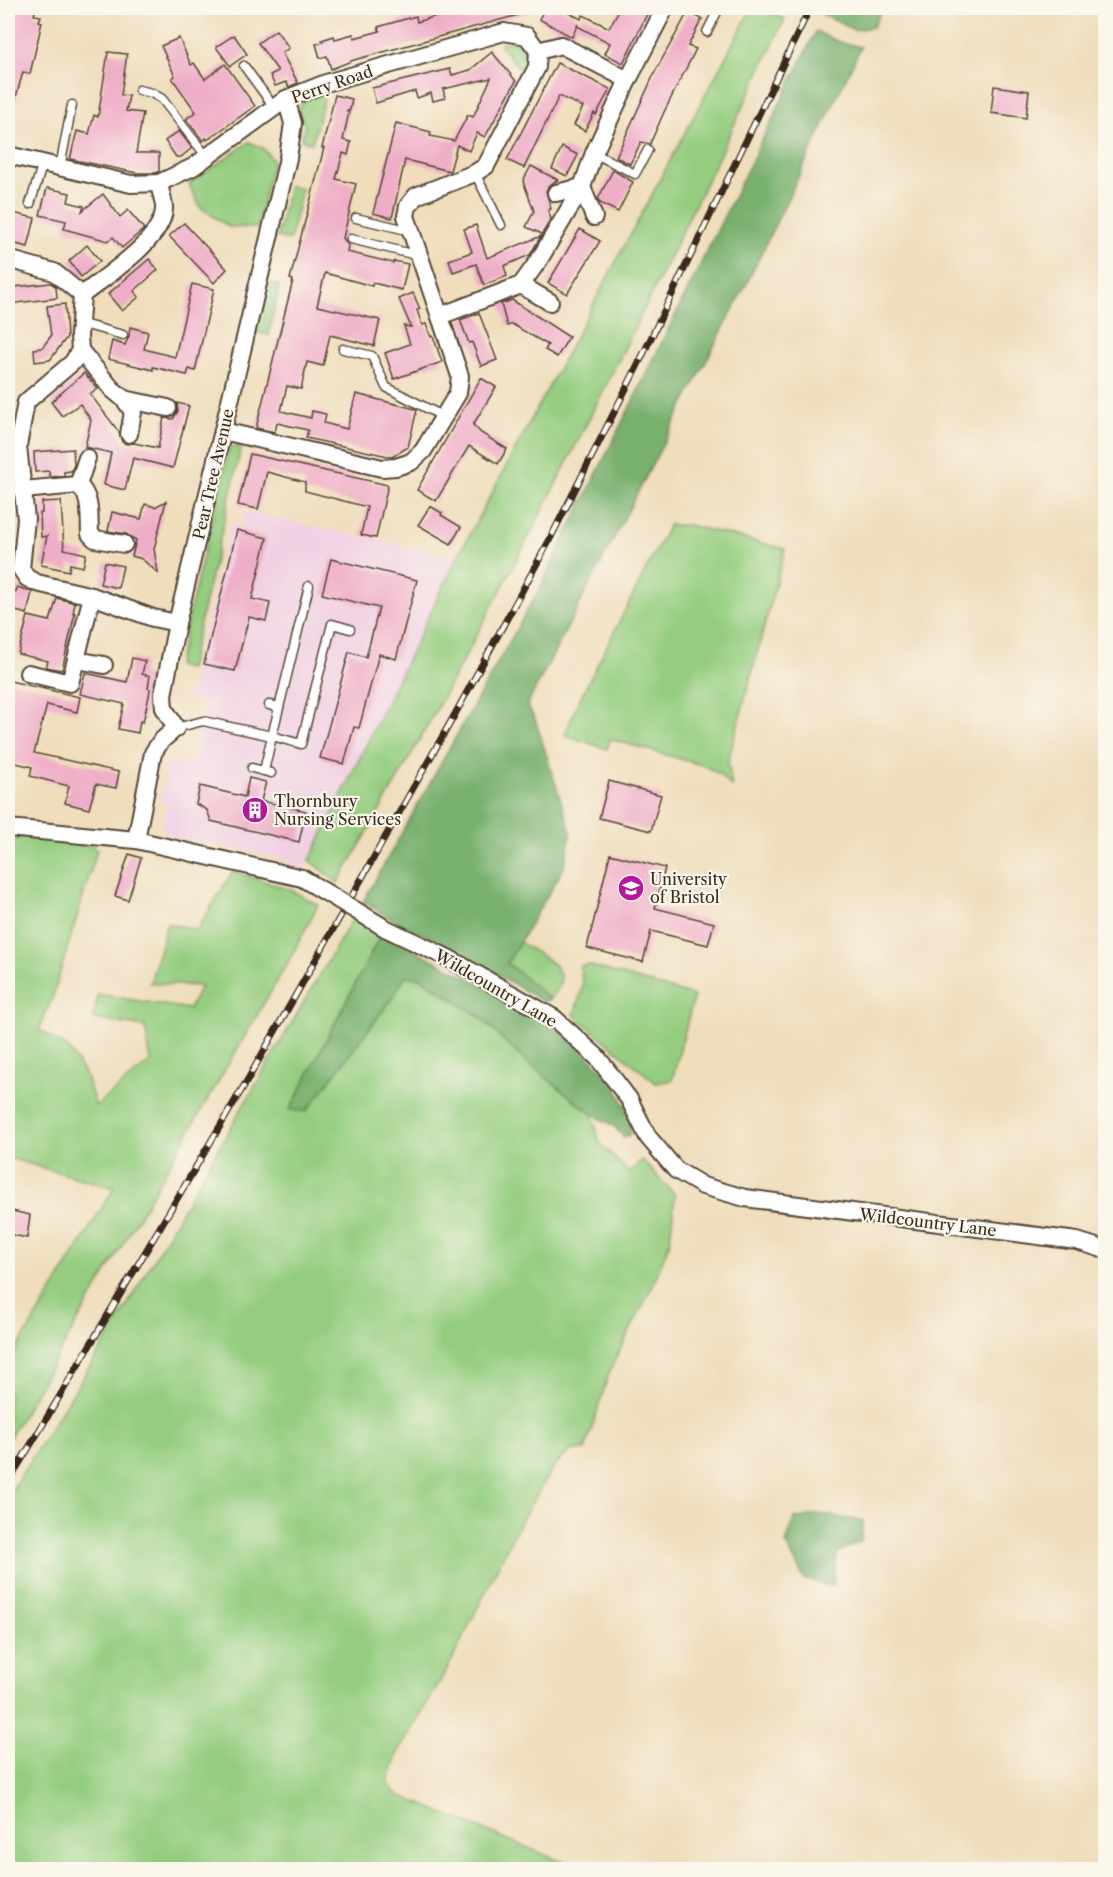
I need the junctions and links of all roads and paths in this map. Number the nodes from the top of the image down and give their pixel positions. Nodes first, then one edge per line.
1 (665, 8) edge
2 (712, 8) edge
3 (707, 32) dead end
4 (538, 51) junction
5 (244, 66) dead end
6 (627, 80) junction
7 (139, 90) dead end
8 (280, 103) junction
9 (72, 105) dead end
10 (648, 150) dead end
11 (594, 153) junction
12 (8, 155) edge
13 (207, 157) junction
14 (43, 163) junction
15 (60, 167) junction
16 (475, 173) junction
17 (159, 183) junction
18 (582, 187) junction
19 (556, 193) dead end
20 (30, 204) dead end
21 (594, 217) dead end
22 (356, 218) dead end
23 (501, 225) dead end
24 (411, 231) junction
25 (351, 239) dead end
26 (420, 256) junction
27 (8, 259) edge
28 (521, 285) junction
29 (82, 295) junction
30 (550, 302) dead end
31 (440, 316) junction
32 (79, 323) junction
33 (123, 335) dead end
34 (343, 349) dead end
35 (80, 350) junction
36 (124, 399) junction
37 (168, 408) dead end
38 (444, 418) junction
39 (223, 431) junction
40 (129, 434) dead end
41 (87, 458) dead end
42 (78, 485) junction
43 (23, 490) junction
44 (124, 544) dead end
45 (309, 586) dead end
46 (92, 596) junction
47 (177, 623) junction
48 (350, 629) dead end
49 (77, 660) junction
50 (104, 666) dead end
51 (28, 673) dead end
52 (176, 728) junction
53 (272, 736) junction
54 (252, 768) dead end
55 (8, 828) edge
56 (136, 840) junction
57 (1106, 1250) edge

1 - 6 street
2 - 3 lane
4 - 6 street
4 - 8 street, Perry Road
4 - 16 street
5 - 8 lane
6 - 11 street
7 - 13 lane
8 - 13 street, Perry Road
8 - 39 street, Pear Tree Avenue
9 - 15 lane
10 - 11 lane
11 - 18 street
12 - 14 street, Perry Road
13 - 17 street, Perry Road
14 - 15 street, Perry Road
14 - 20 lane
15 - 17 street, Perry Road
16 - 23 lane
16 - 24 street
17 - 29 street
18 - 19 street
18 - 21 street
18 - 28 street
22 - 24 lane
24 - 26 street
25 - 26 lane
26 - 31 street
27 - 29 street
28 - 30 street
28 - 31 street
29 - 32 street
31 - 38 street
32 - 33 lane
32 - 35 street
34 - 38 lane
35 - 36 street
35 - 43 street
36 - 37 street
36 - 40 street
38 - 39 street
39 - 47 street, Pear Tree Avenue
41 - 42 street
42 - 43 street
42 - 44 street
43 - 46 street
45 - 53 lane
46 - 47 street
46 - 49 street
47 - 52 street, Pear Tree Avenue
48 - 53 lane
49 - 50 street
49 - 51 street
52 - 53 lane
52 - 56 street
53 - 54 lane
55 - 56 street, Wildcountry Lane
56 - 57 street, Wildcountry Lane, bridge

